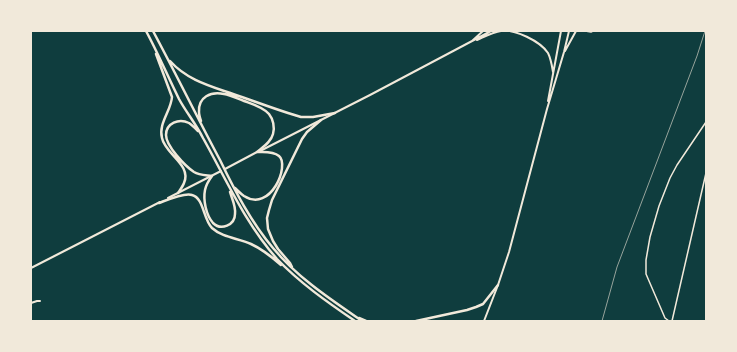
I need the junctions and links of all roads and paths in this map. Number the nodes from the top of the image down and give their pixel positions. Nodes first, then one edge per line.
1 (146, 31) edge
2 (153, 31) edge
3 (483, 31) edge
4 (492, 31) edge
5 (561, 31) edge
6 (569, 31) edge
7 (576, 31) edge
8 (585, 31) edge
9 (593, 31) edge
10 (153, 44) junction
11 (468, 44) junction
12 (564, 52) junction
13 (167, 58) junction
14 (553, 72) junction
15 (547, 109) junction
16 (335, 113) junction
17 (321, 120) junction
18 (706, 122) edge
19 (203, 128) junction
20 (202, 136) junction
21 (257, 152) junction
22 (706, 173) edge
23 (212, 176) junction
24 (232, 184) junction
25 (228, 186) junction
26 (178, 193) junction
27 (160, 203) junction
28 (31, 268) edge
29 (293, 269) junction
30 (289, 271) junction
31 (498, 285) junction
32 (40, 301) dead end
33 (31, 303) edge
34 (356, 317) junction
35 (665, 318) junction
36 (355, 321) edge
37 (362, 321) edge
38 (366, 321) edge
39 (416, 321) edge
40 (484, 321) edge
41 (664, 321) edge
42 (671, 321) edge

1 - 10 highway
2 - 13 highway
3 - 11 main road
4 - 11 main road
5 - 14 main road
6 - 12 main road
7 - 12 main road
8 - 9 street
10 - 20 highway
10 - 26 highway
11 - 14 main road
11 - 16 main road
12 - 15 main road
13 - 16 highway
13 - 19 highway
14 - 15 main road
15 - 31 main road
16 - 17 main road
17 - 21 main road
17 - 29 highway
18 - 35 street
19 - 21 highway
19 - 24 highway
20 - 23 highway
20 - 25 highway
21 - 23 main road
21 - 24 highway
22 - 42 street
23 - 25 highway
23 - 26 main road
24 - 29 highway
25 - 30 highway
26 - 27 main road
27 - 28 main road
27 - 30 highway
29 - 34 highway
30 - 36 highway
31 - 39 highway
31 - 40 main road
32 - 33 main road
34 - 37 highway
34 - 38 highway
35 - 41 street
35 - 42 street

